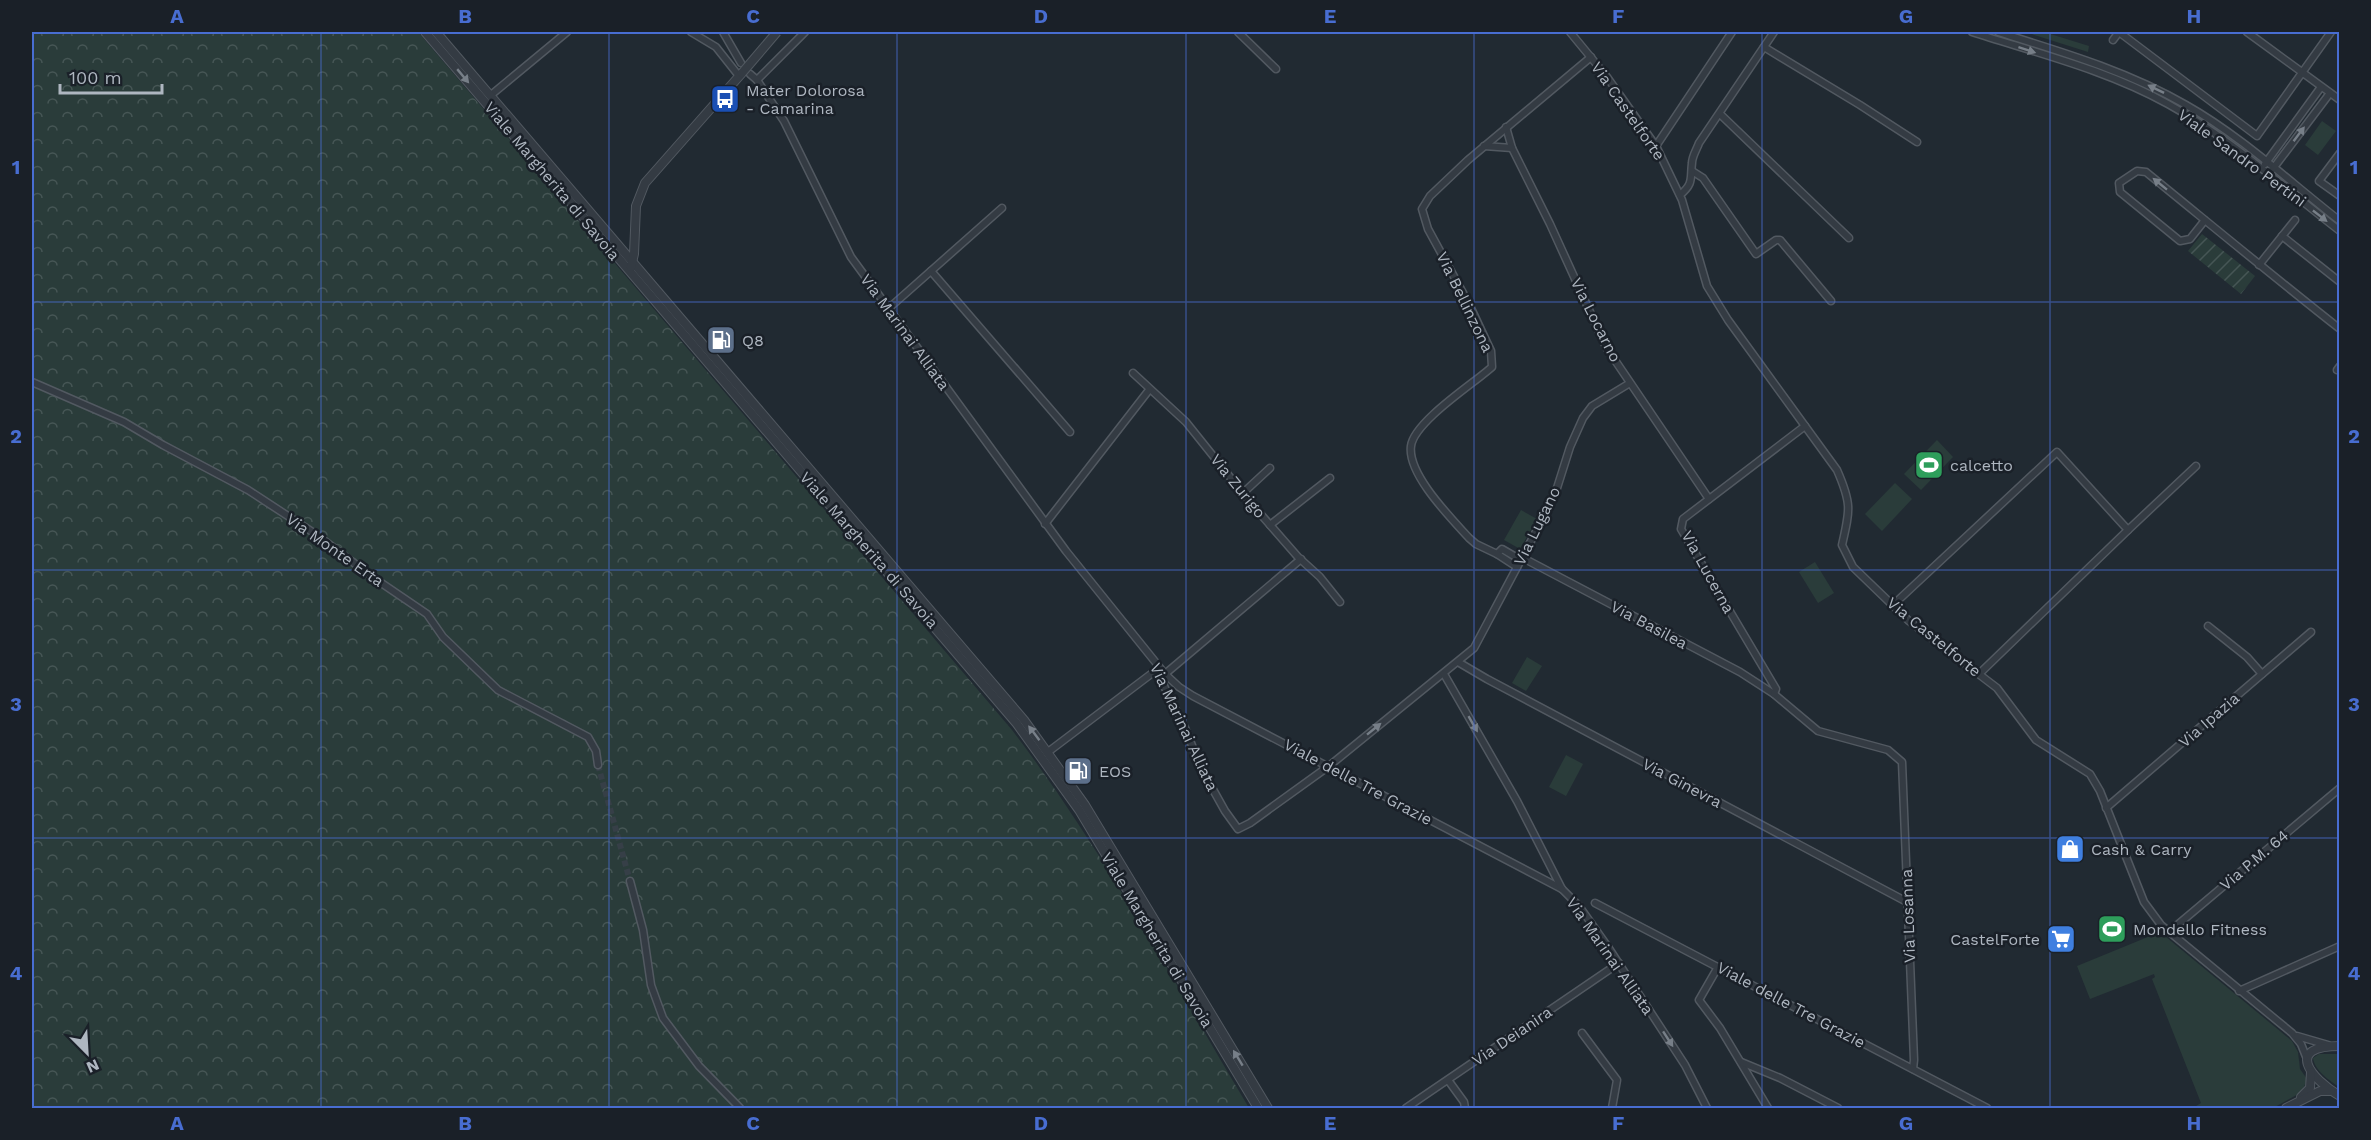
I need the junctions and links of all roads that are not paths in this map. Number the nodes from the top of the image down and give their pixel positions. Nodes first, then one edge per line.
1 (425, 32) edge
2 (436, 32) edge
3 (567, 32) edge
4 (692, 32) edge
5 (723, 32) edge
6 (777, 32) edge
7 (805, 32) edge
8 (1238, 32) edge
9 (1570, 32) edge
10 (1732, 32) edge
11 (1774, 32) edge
12 (1972, 32) edge
13 (1998, 32) edge
14 (2119, 32) edge
15 (2247, 32) edge
16 (2331, 32) edge
17 (2113, 40) dead end
18 (1764, 47) junction
19 (1591, 57) junction
20 (741, 63) dead end
21 (1276, 69) dead end
22 (2302, 73) junction
23 (744, 74) junction
24 (757, 80) junction
25 (2321, 87) junction
26 (2330, 93) junction
27 (490, 94) junction
28 (2340, 100) edge
29 (1720, 114) junction
30 (1506, 127) junction
31 (1917, 142) dead end
32 (1484, 146) junction
33 (1656, 146) junction
34 (1512, 148) junction
35 (2340, 153) edge
36 (2266, 163) junction
37 (2273, 169) junction
38 (2261, 170) junction
39 (1692, 171) junction
40 (2268, 175) junction
41 (1680, 195) junction
42 (2340, 196) edge
43 (1002, 208) dead end
44 (2295, 219) dead end
45 (2205, 220) junction
46 (2340, 221) edge
47 (2340, 231) edge
48 (2282, 236) junction
49 (1849, 238) dead end
50 (628, 264) junction
51 (2259, 265) junction
52 (931, 272) junction
53 (2340, 282) edge
54 (1831, 301) dead end
55 (888, 309) junction
56 (2339, 328) edge
57 (1133, 374) dead end
58 (32, 382) edge
59 (1629, 383) junction
60 (1149, 390) junction
61 (1805, 426) junction
62 (1070, 432) dead end
63 (2196, 466) dead end
64 (1270, 468) dead end
65 (1330, 478) dead end
66 (1243, 493) junction
67 (1709, 499) junction
68 (1046, 524) junction
69 (1270, 525) junction
70 (2128, 530) junction
71 (1497, 554) junction
72 (1301, 559) junction
73 (1522, 559) junction
74 (1517, 567) junction
75 (1340, 602) dead end
76 (1893, 605) junction
77 (2208, 626) dead end
78 (2311, 632) dead end
79 (1458, 662) junction
80 (1159, 668) junction
81 (1165, 674) junction
82 (1444, 674) junction
83 (1979, 674) junction
84 (2262, 674) junction
85 (1774, 694) junction
86 (1048, 752) junction
87 (1902, 762) joint
88 (598, 765) tunnel mouth
89 (1329, 766) junction
90 (2340, 788) edge
91 (2106, 808) junction
92 (630, 881) tunnel mouth
93 (1562, 889) junction
94 (1907, 902) junction
95 (1595, 903) dead end
96 (2169, 932) junction
97 (2340, 946) edge
98 (1619, 963) junction
99 (1718, 967) junction
100 (2239, 991) junction
101 (1582, 1033) dead end
102 (2292, 1033) junction
103 (2336, 1046) edge
104 (2307, 1059) junction
105 (1741, 1062) junction
106 (1913, 1069) junction
107 (2311, 1072) junction
108 (1448, 1080) junction
109 (2336, 1093) edge
110 (2290, 1106) edge
111 (740, 1108) edge
112 (1258, 1108) edge
113 (1268, 1108) edge
114 (1406, 1108) edge
115 (1465, 1108) edge
116 (1612, 1108) edge
117 (1707, 1108) edge
118 (1768, 1108) edge
119 (1838, 1108) edge
120 (1987, 1108) edge

1 -> 50 street, Viale Margherita di Savoia
2 - 27 street, Viale Margherita di Savoia
3 - 27 street
4 - 23 street, Via Marinai Alliata
5 - 20 street
6 - 23 street, bridge
7 - 24 street
8 - 21 street
9 - 19 street, Via Castelforte
10 - 33 street
11 - 18 street
12 -> 38 street, Viale Sandro Pertini
36 -> 13 street, Viale Sandro Pertini
14 - 17 street
14 - 22 street
15 - 22 street
16 - 22 street
18 - 29 street
18 - 31 street
19 - 30 street, Via Bellinzona
19 - 33 street, Via Castelforte
22 - 25 street
23 - 24 street, Via Marinai Alliata
23 - 50 street
24 - 55 street, Via Marinai Alliata
25 - 26 street
25 - 36 street
26 - 28 street
37 -> 26 street
27 - 50 street, Viale Margherita di Savoia
29 - 39 street
29 - 49 street
30 - 32 street, Via Bellinzona
30 - 34 street, Via Locarno
32 - 34 street
32 - 71 street, Via Bellinzona
33 - 41 street, Via Castelforte
34 - 59 street, Via Locarno
35 - 42 street
36 - 37 street, Viale Sandro Pertini
36 - 38 street
37 - 40 street
37 - 46 street, Viale Sandro Pertini
38 - 40 street, Viale Sandro Pertini
39 - 41 street
39 - 54 street
40 -> 47 street, Viale Sandro Pertini
41 - 61 street, Via Castelforte
43 - 52 street
44 - 48 street
45 -> 45 street
45 - 51 street
48 - 51 street
48 - 53 street
86 -> 50 street, Viale Margherita di Savoia
50 - 112 street, Viale Margherita di Savoia
51 - 56 street
52 - 55 street
52 - 62 street
55 - 68 street, Via Marinai Alliata
57 - 60 street, Via Zurigo
58 - 88 street, Via Monte Erta
59 - 67 street, Via Locarno
59 - 73 street, Via Lugano
60 - 66 street, Via Zurigo
60 - 68 street
61 - 67 street, Via Lucerna
61 - 76 street, Via Castelforte
63 - 70 street
64 - 66 street
65 - 69 street
66 - 69 street, Via Zurigo
67 - 85 street, Via Lucerna
68 - 80 street, Via Marinai Alliata
69 - 72 street, Via Zurigo
70 - 76 street
70 - 83 street
71 - 73 street, Via Bellinzona
71 - 74 street, Via Bellinzona
72 - 75 street, Via Zurigo
72 - 81 street
73 - 74 street, Via Lugano
73 - 85 street, Via Basilea
74 - 79 street, Via Lugano
76 - 83 street, Via Castelforte
77 - 84 street
78 - 84 street, Via Ipazia
79 - 82 street, Via Lugano
79 - 94 street, Via Ginevra
80 - 81 street, Viale delle Tre Grazie
80 - 86 street
80 - 89 street, Via Marinai Alliata
81 - 89 street, Viale delle Tre Grazie
89 -> 82 street, Via Marinai Alliata
82 -> 93 street, Via Marinai Alliata
83 - 91 street, Via Castelforte
84 - 91 street, Via Ipazia
85 - 87 street, Via Basilea
113 -> 86 street, Viale Margherita di Savoia
87 - 94 street, Via Losanna
89 - 93 street, Viale delle Tre Grazie
90 - 96 street, Via P.M. 64
91 - 96 street, Via Castelforte
92 - 111 street
93 - 98 street, Via Marinai Alliata
94 - 106 street, Via Losanna
95 - 99 street, Viale delle Tre Grazie
96 - 100 street, Via Castelforte
97 - 100 street
98 - 108 street, Via Deianira
98 -> 117 street, Via Marinai Alliata
99 - 105 street
99 - 106 street, Viale delle Tre Grazie
100 - 102 street, Via Castelforte
101 - 116 street
102 - 103 street, Via Castelforte
102 - 104 street, Via Castelforte
103 - 104 street
104 - 107 street
105 - 118 street
105 - 119 street
106 - 120 street, Viale delle Tre Grazie
107 - 109 street
107 - 110 street
108 - 114 street, Via Deianira
108 - 115 street
109 - 110 street

